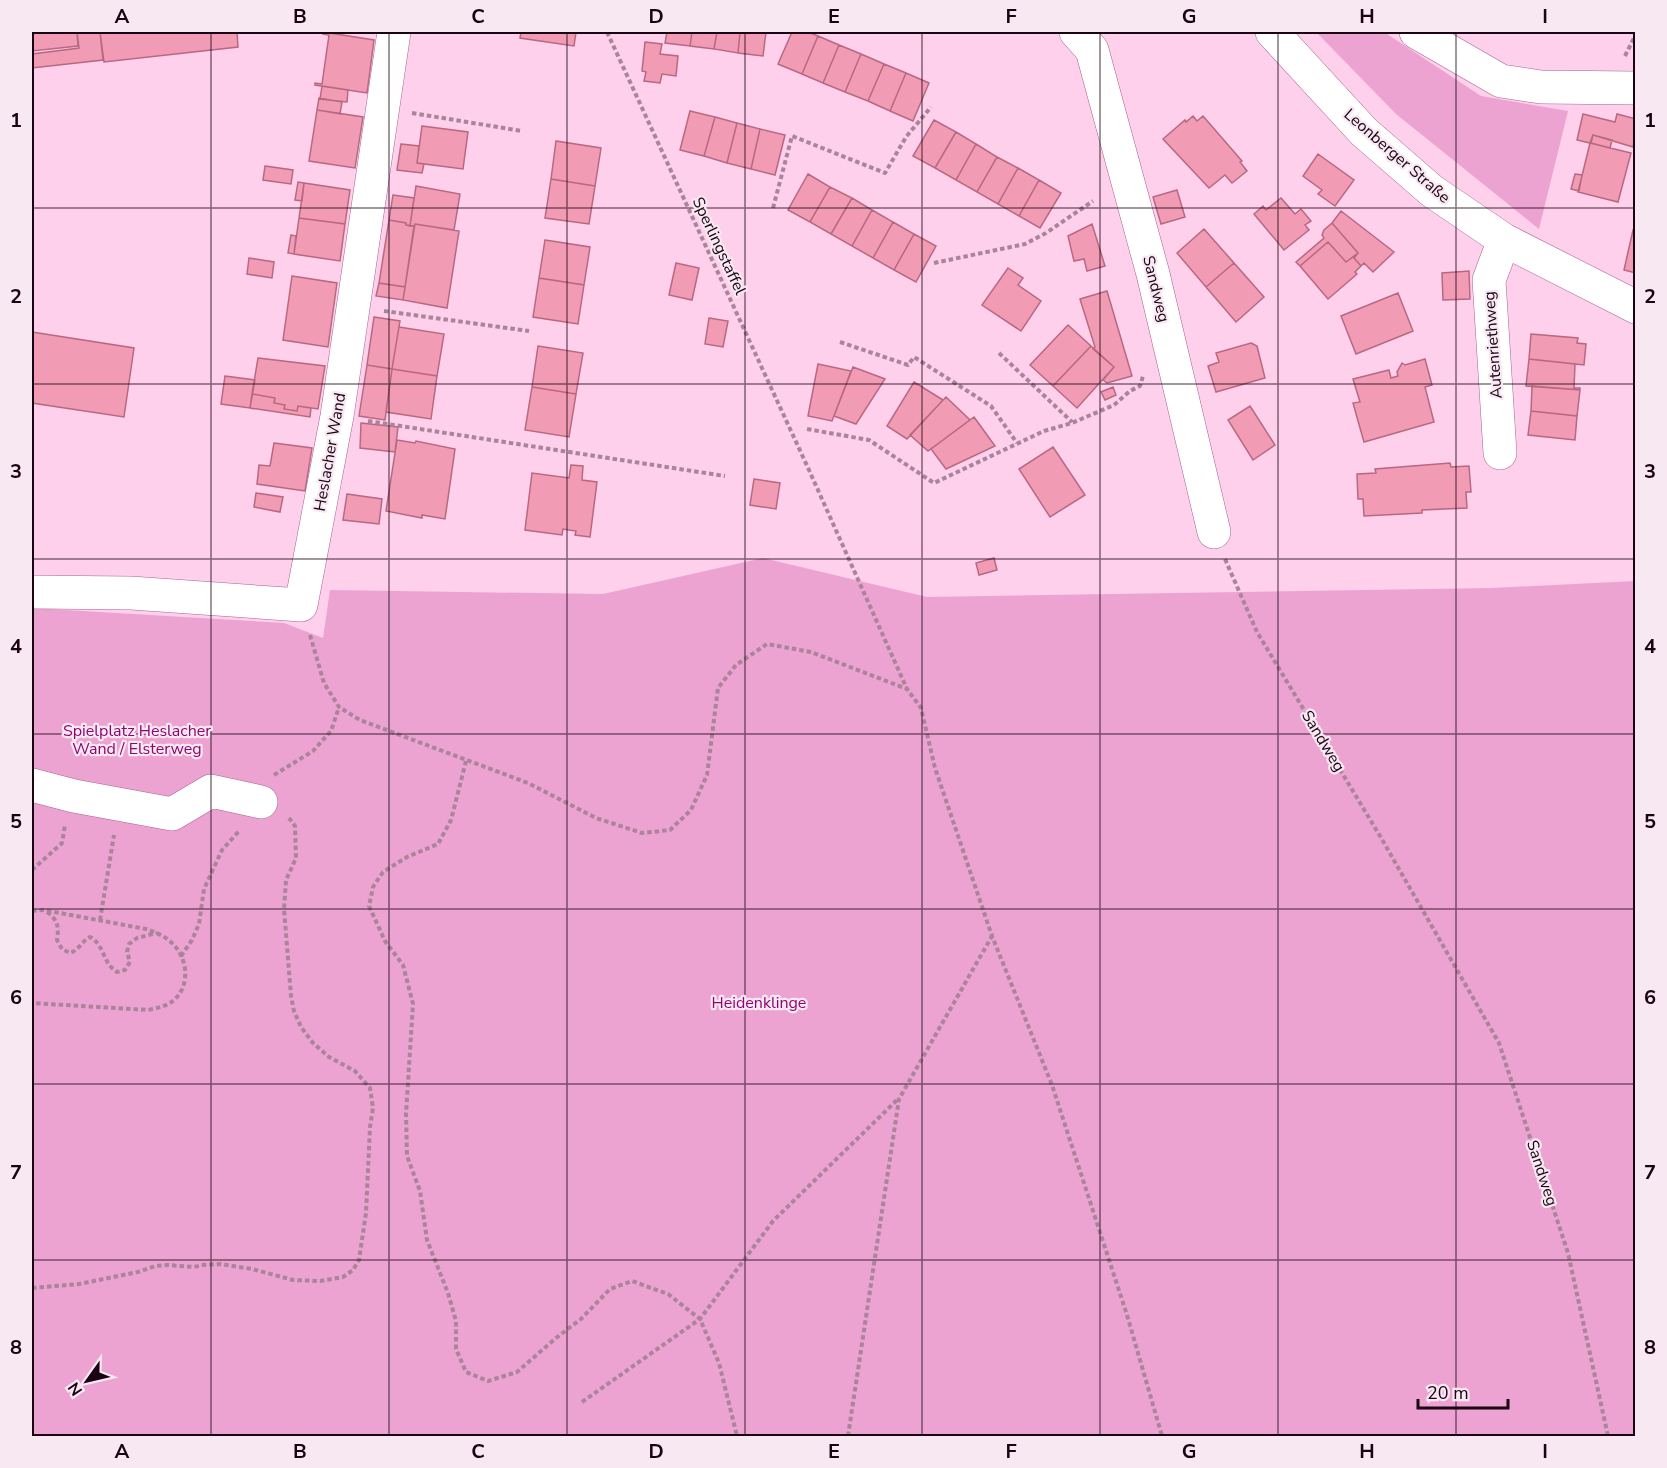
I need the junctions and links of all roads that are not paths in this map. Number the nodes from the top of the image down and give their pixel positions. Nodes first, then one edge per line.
1 (394, 32) edge
2 (1076, 32) edge
3 (1272, 32) edge
4 (1416, 32) edge
5 (1635, 88) edge
6 (1504, 240) junction
7 (1635, 307) edge
8 (1500, 453) dead end
9 (1214, 532) road end
10 (32, 592) edge
11 (32, 785) edge
12 (261, 802) road end

1 - 10 street, Heslacher Wand
2 - 9 street, Sandweg
3 - 6 street, Leonberger Straße
4 - 5 street
6 - 7 street, Leonberger Straße
6 - 8 street, Autenriethweg
11 - 12 street

